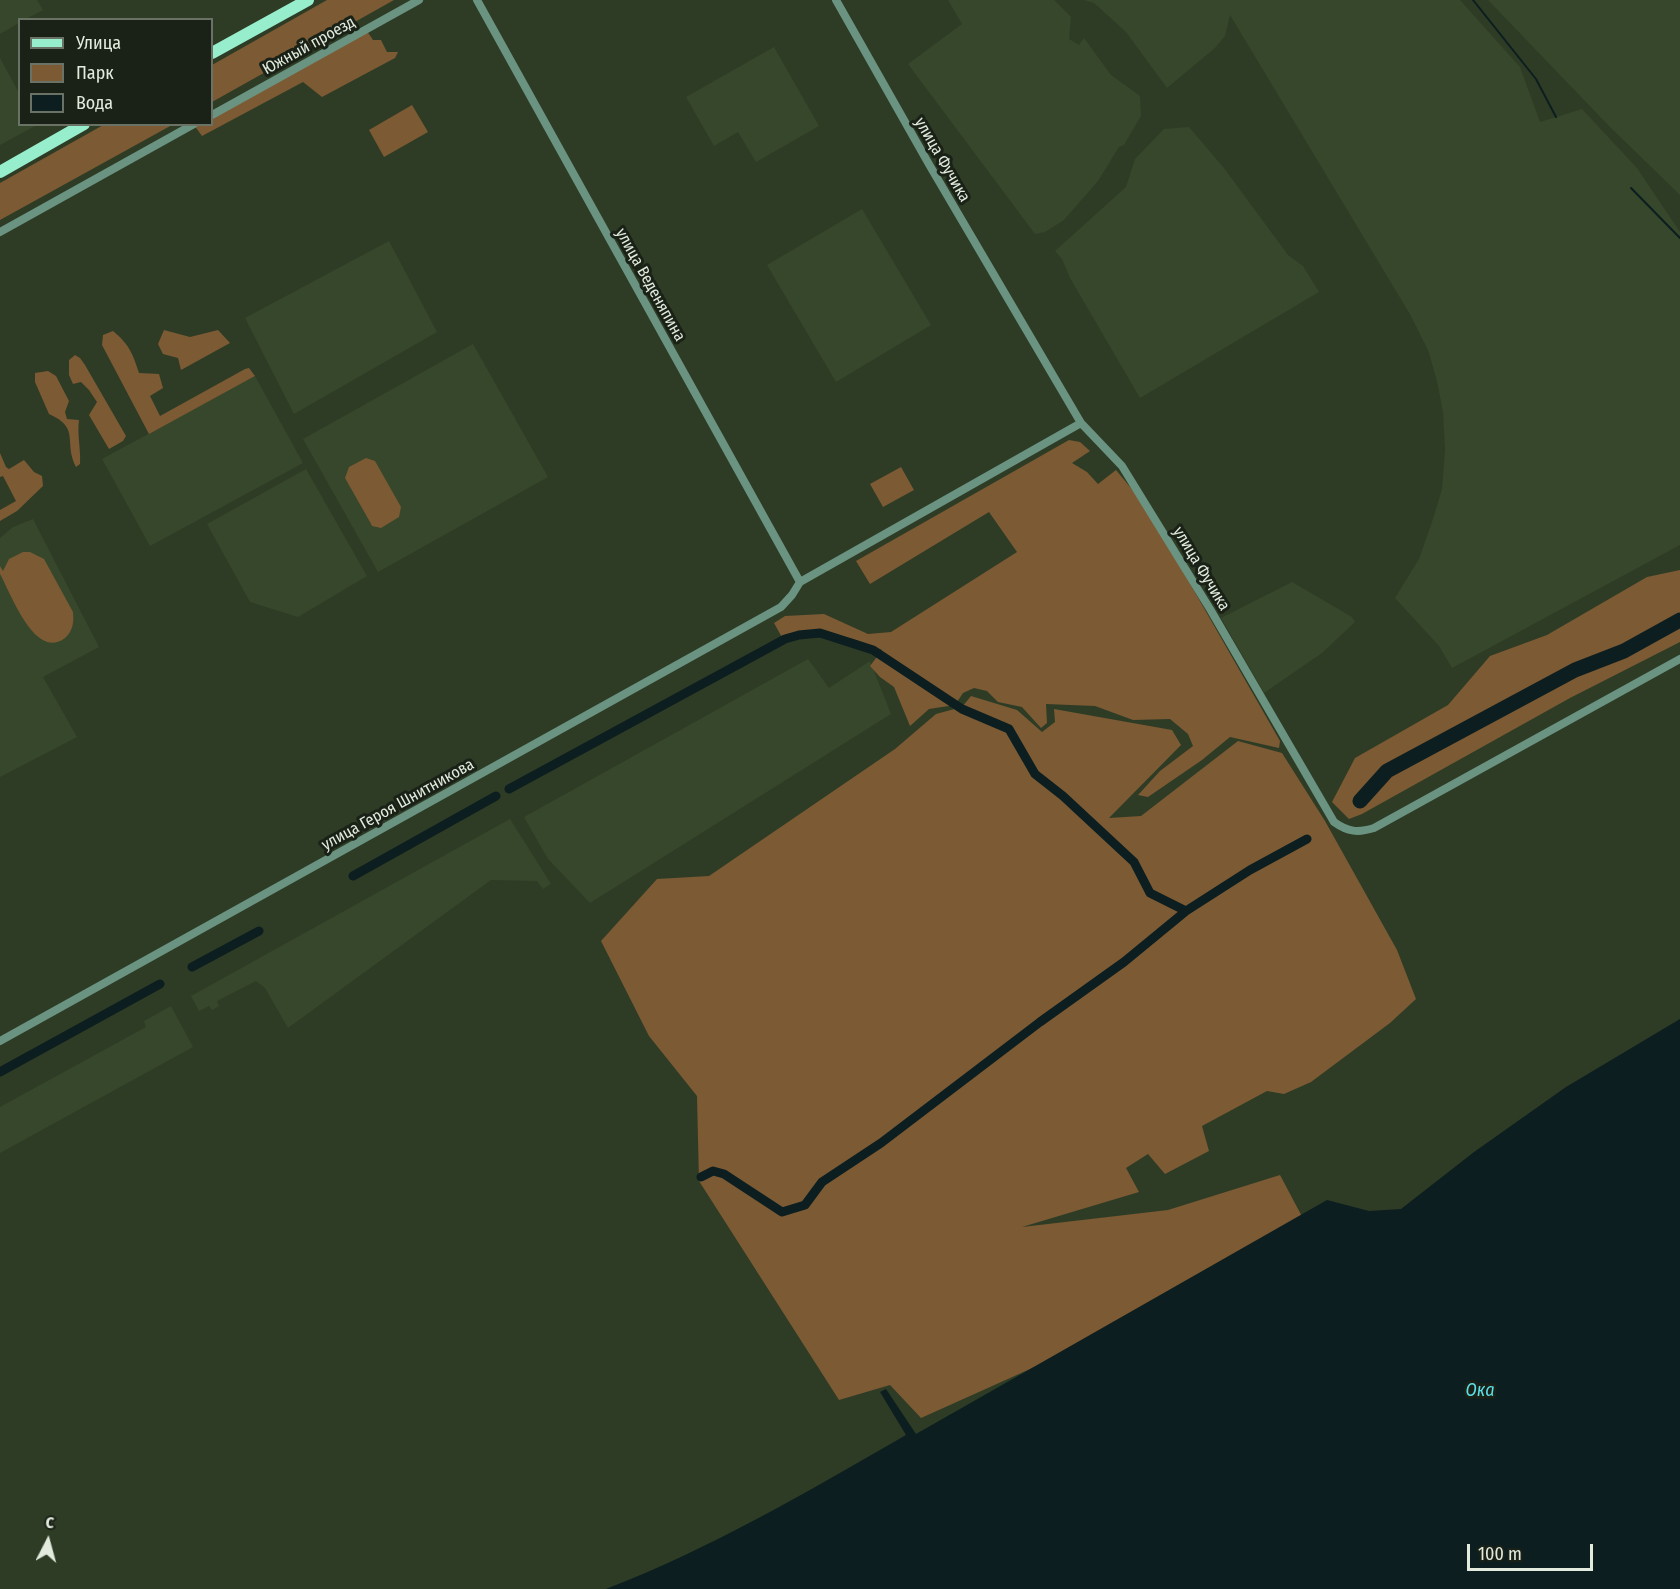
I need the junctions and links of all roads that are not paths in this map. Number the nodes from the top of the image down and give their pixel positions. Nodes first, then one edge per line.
1 (308, 0) edge
2 (419, 0) edge
3 (477, 0) edge
4 (836, 0) edge
5 (213, 52) edge
6 (213, 114) edge
7 (80, 126) edge
8 (190, 126) edge
9 (0, 172) edge
10 (0, 232) edge
11 (1081, 423) junction
12 (800, 582) junction
13 (1680, 659) edge
14 (0, 1041) edge

1 - 5 main road
2 - 6 street, Южный проезд
3 - 12 street, улица Веденяпина
4 - 11 street, улица Фучика
7 - 9 main road
8 - 10 street
11 - 12 street
11 - 13 street, улица Фучика
12 - 14 street, улица Героя Шнитникова

